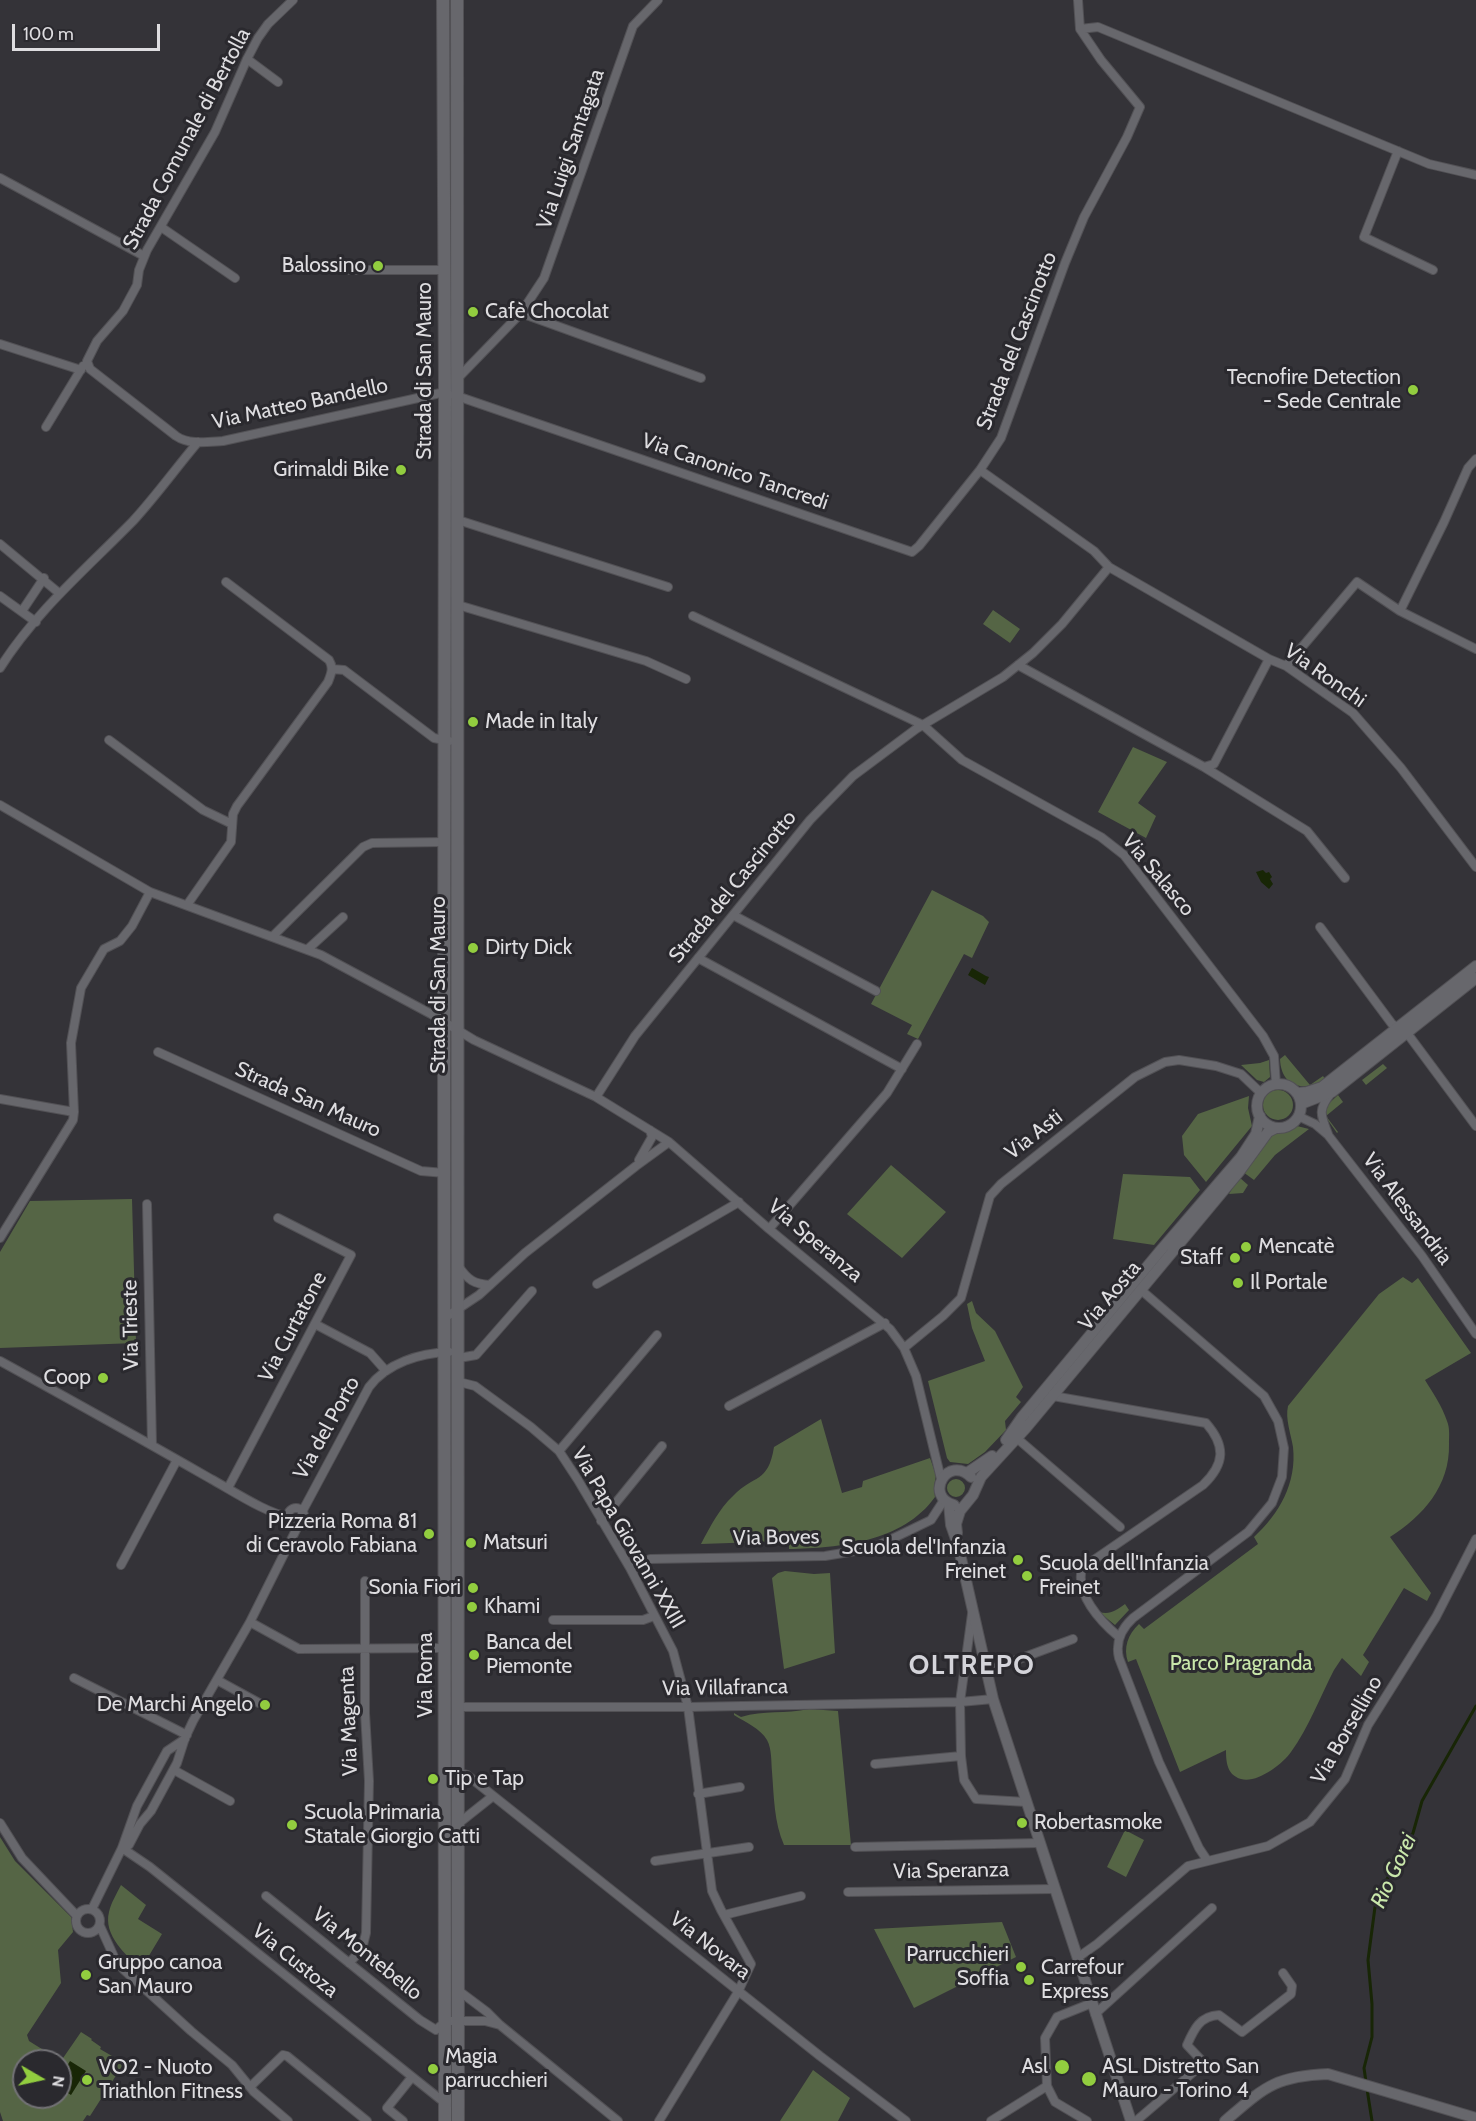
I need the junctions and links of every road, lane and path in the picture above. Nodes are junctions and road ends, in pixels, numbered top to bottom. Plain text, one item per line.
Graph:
1 (293, 0) edge
2 (443, 0) edge
3 (457, 0) edge
4 (658, 0) edge
5 (1078, 0) edge
6 (1080, 29) junction
7 (247, 59) junction
8 (278, 82) dead end
9 (1398, 151) junction
10 (1476, 175) edge
11 (0, 178) edge
12 (161, 227) junction
13 (144, 256) junction
14 (348, 270) dead end
15 (445, 270) junction
16 (1433, 270) dead end
17 (235, 278) dead end
18 (521, 313) junction
19 (0, 344) edge
20 (87, 361) junction
21 (81, 370) junction
22 (701, 378) dead end
23 (456, 379) junction
24 (451, 394) junction
25 (46, 427) dead end
26 (198, 442) junction
27 (1476, 459) edge
28 (980, 470) junction
29 (458, 520) junction
30 (0, 544) edge
31 (1109, 567) junction
32 (44, 578) junction
33 (226, 582) dead end
34 (668, 587) dead end
35 (59, 593) junction
36 (0, 596) edge
37 (458, 604) junction
38 (22, 611) junction
39 (1400, 611) junction
40 (693, 616) dead end
41 (36, 622) junction
42 (1476, 649) edge
43 (1269, 659) junction
44 (1018, 664) junction
45 (1286, 666) junction
46 (0, 668) edge
47 (332, 669) junction
48 (686, 679) dead end
49 (923, 725) junction
50 (109, 740) dead end
51 (444, 741) junction
52 (458, 741) junction
53 (1204, 767) junction
54 (0, 805) edge
55 (232, 824) junction
56 (444, 842) junction
57 (1476, 867) edge
58 (1345, 878) dead end
59 (150, 892) junction
60 (187, 905) junction
61 (732, 915) junction
62 (343, 917) dead end
63 (1320, 927) dead end
64 (273, 936) junction
65 (308, 950) junction
66 (698, 958) junction
67 (1476, 966) edge
68 (1476, 978) edge
69 (876, 991) dead end
70 (444, 1022) junction
71 (1403, 1030) junction
72 (458, 1031) junction
73 (917, 1044) dead end
74 (158, 1052) dead end
75 (902, 1069) junction
76 (1276, 1084) junction
77 (1332, 1092) junction
78 (1261, 1093) junction
79 (1297, 1093) junction
80 (596, 1096) junction
81 (0, 1099) edge
82 (1301, 1104) junction
83 (74, 1112) junction
84 (1260, 1116) junction
85 (1298, 1116) junction
86 (1476, 1126) edge
87 (1276, 1128) junction
88 (651, 1130) junction
89 (1328, 1135) junction
90 (669, 1142) junction
91 (636, 1166) junction
92 (445, 1173) junction
93 (739, 1202) junction
94 (147, 1204) dead end
95 (278, 1218) dead end
96 (769, 1229) junction
97 (1185, 1229) junction
98 (445, 1230) joint
99 (459, 1230) joint
100 (0, 1238) edge
101 (459, 1267) junction
102 (597, 1284) dead end
103 (490, 1285) junction
104 (1141, 1290) junction
105 (532, 1291) dead end
106 (459, 1308) junction
107 (446, 1317) junction
108 (885, 1323) junction
109 (315, 1324) junction
110 (1476, 1334) edge
111 (657, 1335) dead end
112 (904, 1348) junction
113 (445, 1352) junction
114 (459, 1355) junction
115 (0, 1361) edge
116 (386, 1371) junction
117 (459, 1382) junction
118 (1053, 1396) junction
119 (729, 1406) dead end
120 (1015, 1436) junction
121 (152, 1445) junction
122 (662, 1446) dead end
123 (559, 1451) junction
124 (177, 1460) junction
125 (942, 1473) junction
126 (967, 1473) junction
127 (228, 1488) junction
128 (974, 1490) junction
129 (946, 1502) junction
130 (965, 1503) junction
131 (302, 1512) junction
132 (289, 1516) junction
133 (602, 1521) junction
134 (296, 1524) junction
135 (1120, 1527) dead end
136 (1476, 1539) edge
137 (957, 1542) junction
138 (122, 1565) dead end
139 (630, 1568) junction
140 (365, 1581) dead end
141 (972, 1610) junction
142 (654, 1616) junction
143 (553, 1620) dead end
144 (250, 1622) junction
145 (1119, 1636) junction
146 (1073, 1639) dead end
147 (445, 1648) junction
148 (365, 1649) junction
149 (987, 1671) junction
150 (74, 1678) dead end
151 (217, 1680) junction
152 (993, 1699) junction
153 (960, 1702) junction
154 (259, 1703) dead end
155 (458, 1707) junction
156 (688, 1707) junction
157 (186, 1737) junction
158 (165, 1755) junction
159 (961, 1756) junction
160 (875, 1764) dead end
161 (176, 1767) junction
162 (458, 1773) junction
163 (740, 1787) dead end
164 (698, 1794) junction
165 (493, 1796) junction
166 (230, 1801) dead end
167 (1026, 1802) junction
168 (137, 1806) junction
169 (148, 1814) junction
170 (0, 1823) edge
171 (459, 1823) junction
172 (1039, 1843) junction
173 (749, 1847) dead end
174 (855, 1847) dead end
175 (122, 1848) junction
176 (707, 1853) junction
177 (1207, 1860) junction
178 (655, 1861) dead end
179 (1054, 1888) junction
180 (848, 1892) dead end
181 (266, 1896) dead end
182 (801, 1896) dead end
183 (1212, 1908) dead end
184 (92, 1909) junction
185 (724, 1915) junction
186 (77, 1916) junction
187 (100, 1926) junction
188 (1077, 1958) junction
189 (349, 1963) junction
190 (1283, 1973) dead end
191 (459, 1991) junction
192 (738, 1992) junction
193 (1094, 2009) junction
194 (464, 2020) junction
195 (446, 2021) junction
196 (500, 2025) junction
197 (412, 2077) junction
198 (1047, 2086) junction
199 (250, 2087) junction
200 (445, 2103) junction
201 (1455, 2111) junction
202 (1476, 2118) edge
203 (288, 2121) edge
204 (367, 2121) edge
205 (403, 2121) edge
206 (445, 2121) edge
207 (458, 2121) edge
208 (618, 2121) edge
209 (659, 2121) edge
210 (906, 2121) edge
211 (991, 2121) edge
212 (1087, 2121) edge
213 (1131, 2121) edge
214 (1136, 2121) edge
215 (1225, 2121) edge
216 (1465, 2121) edge

1 - 7 street, Strada Comunale di Bertolla
2 - 15 main road, Strada di San Mauro
3 - 23 main road, Strada di San Mauro
4 - 18 street, Via Luigi Santagata
5 - 6 street
6 - 9 street
6 - 28 street, Strada del Cascinotto
7 - 8 street, Strada Comunale di Bertolla
7 - 12 street, Strada Comunale di Bertolla
9 - 10 street
9 - 16 street
11 - 13 street
12 - 13 street, Strada Comunale di Bertolla
12 - 17 street, Strada Comunale di Bertolla
13 - 20 street, Strada Comunale di Bertolla
14 - 15 street
15 - 24 main road, Strada di San Mauro
18 - 22 street
18 - 23 street, Via Luigi Santagata
19 - 21 street
20 - 21 street, Strada Comunale di Bertolla
20 - 26 street
21 - 25 street, Strada Comunale di Bertolla
23 - 24 main road, Strada di San Mauro
24 - 26 street, Via Matteo Bandello
24 - 28 street, Via Canonico Tancredi
24 - 29 main road, Strada di San Mauro
24 - 51 main road, Strada di San Mauro
26 - 35 street
27 - 39 street
28 - 31 street
29 - 34 street
29 - 37 main road, Strada di San Mauro
30 - 32 street
31 - 43 street, Via Ronchi
31 - 44 street, Strada del Cascinotto
32 - 35 street
32 - 38 street
33 - 47 street
35 - 41 street
36 - 38 street
37 - 48 street
37 - 52 main road, Strada di San Mauro
38 - 41 street
39 - 42 street
39 - 45 street
40 - 49 street
41 - 46 street
43 - 45 street, Via Ronchi
43 - 53 street
44 - 49 street, Strada del Cascinotto
44 - 53 street
45 - 57 street, Via Ronchi
47 - 51 street
47 - 55 street
49 - 61 street, Strada del Cascinotto
49 - 76 street, Via Salasco
50 - 55 street
51 - 52 street
51 - 56 main road, Strada di San Mauro
52 - 72 main road, Strada di San Mauro
53 - 58 street
54 - 59 street
55 - 60 street
56 - 64 street
56 - 70 main road, Strada di San Mauro
59 - 60 street
59 - 83 street
60 - 64 street
61 - 66 street, Strada del Cascinotto
61 - 69 street
62 - 65 street
63 - 71 street
64 - 65 street
65 - 70 street
66 - 75 street
66 - 80 street, Strada del Cascinotto
67 - 71 street
68 - 71 street
70 - 72 street
70 - 92 main road, Strada di San Mauro
71 - 77 street
71 - 79 street
71 - 86 street
72 - 80 street
72 - 99 main road, Strada di San Mauro
73 - 75 street
74 - 92 street, Strada San Mauro
75 - 96 street
76 - 78 street
76 - 79 street
77 - 82 street
77 - 89 street
78 - 84 street
78 - 112 street, Via Asti
79 - 82 street
80 - 88 street, Via Speranza
81 - 83 street
82 - 85 street
83 - 100 street
84 - 87 street
84 - 97 street, Via Aosta
85 - 87 street
85 - 89 street, Via Alessandria
87 - 97 street, Via Aosta
88 - 90 street, Via Speranza
88 - 91 street
89 - 110 street, Via Alessandria
90 - 91 street
90 - 93 street, Via Speranza
91 - 103 street
92 - 98 main road, Strada di San Mauro
93 - 96 street, Via Speranza
93 - 102 street
94 - 121 street, Via Trieste
95 - 109 street, Via Curtatone
96 - 108 street, Via Speranza
97 - 104 street, Via Aosta
97 - 120 street, Via Aosta
98 - 107 main road, Via Roma
99 - 101 main road, Via Roma
101 - 103 street
101 - 106 main road, Via Roma
103 - 106 street
104 - 118 street, Via Aosta
104 - 145 street
105 - 114 street
106 - 107 street
106 - 114 main road, Via Roma
107 - 113 main road, Via Roma
108 - 112 street, Via Speranza
108 - 119 street
109 - 116 street
109 - 127 street, Via Curtatone
111 - 123 street
112 - 125 street, Via Speranza
113 - 114 street, Via del Porto
113 - 116 street, Via del Porto
113 - 147 main road, Via Roma
114 - 117 main road, Via Roma
115 - 121 street
116 - 131 street, Via del Porto
117 - 123 street, Via Papa Giovanni XXIII
117 - 155 main road, Via Roma
118 - 120 street, Via Aosta
118 - 145 street
120 - 126 street, Via Aosta
120 - 128 street, Via Aosta
120 - 135 street
121 - 124 street
122 - 133 street
123 - 133 street, Via Papa Giovanni XXIII
124 - 127 street
124 - 138 street
125 - 126 street
125 - 129 street
126 - 128 street
127 - 132 street
128 - 130 street
129 - 130 street
129 - 137 street
129 - 139 street, Via Boves
130 - 137 street
131 - 132 street
131 - 134 street
132 - 134 street
133 - 139 street, Via Papa Giovanni XXIII
134 - 144 street
136 - 177 street, Via Borsellino
137 - 141 street
139 - 142 street, Via Papa Giovanni XXIII
140 - 148 street, Via Magenta
141 - 149 street
141 - 153 street
142 - 143 street
142 - 156 street, Via Papa Giovanni XXIII
144 - 148 street
144 - 151 street
145 - 177 street
146 - 149 street
147 - 148 street
147 - 195 main road, Via Roma
148 - 189 street, Via Magenta
149 - 152 street
150 - 157 street
151 - 154 street
151 - 157 street
152 - 153 street, Via Villafranca
152 - 167 street
153 - 156 street, Via Villafranca
153 - 159 street
155 - 156 street, Via Villafranca
155 - 162 main road, Via Roma
156 - 164 street, Via Papa Giovanni XXIII
157 - 158 street
157 - 161 street
158 - 161 street
158 - 168 street
159 - 160 street
159 - 167 street
161 - 166 street
161 - 169 street
162 - 165 street, Via Novara
162 - 171 main road, Via Roma
163 - 164 street
164 - 176 street, Via Papa Giovanni XXIII
165 - 171 street
165 - 192 street, Via Novara
167 - 172 street
168 - 169 street
168 - 175 street
169 - 175 street
170 - 186 street
171 - 191 main road, Via Roma
172 - 174 street, Via Speranza
172 - 179 street
173 - 176 street
175 - 184 street
175 - 197 street, Via Custoza
176 - 178 street
176 - 185 street, Via Papa Giovanni XXIII
177 - 188 street, Via Borsellino
179 - 180 street, Via Speranza
179 - 188 street
181 - 189 street, Via Montebello
182 - 185 street
183 - 193 street
184 - 186 street
184 - 187 street
185 - 192 street, Via Papa Giovanni XXIII
186 - 187 street
187 - 199 street
188 - 193 street
189 - 195 street, Via Montebello
190 - 214 street
191 - 194 main road, Via Roma
191 - 196 street
192 - 209 street, Via Papa Giovanni XXIII
192 - 210 street, Via Novara
193 - 198 street
193 - 213 street
194 - 195 street
194 - 196 street
194 - 207 main road, Via Roma
195 - 200 main road, Via Roma
196 - 208 street
197 - 200 street, Via Custoza
197 - 205 street
198 - 211 street
198 - 212 street
199 - 203 street
199 - 204 street
200 - 206 main road, Via Roma
201 - 202 street
201 - 215 street
201 - 216 street

